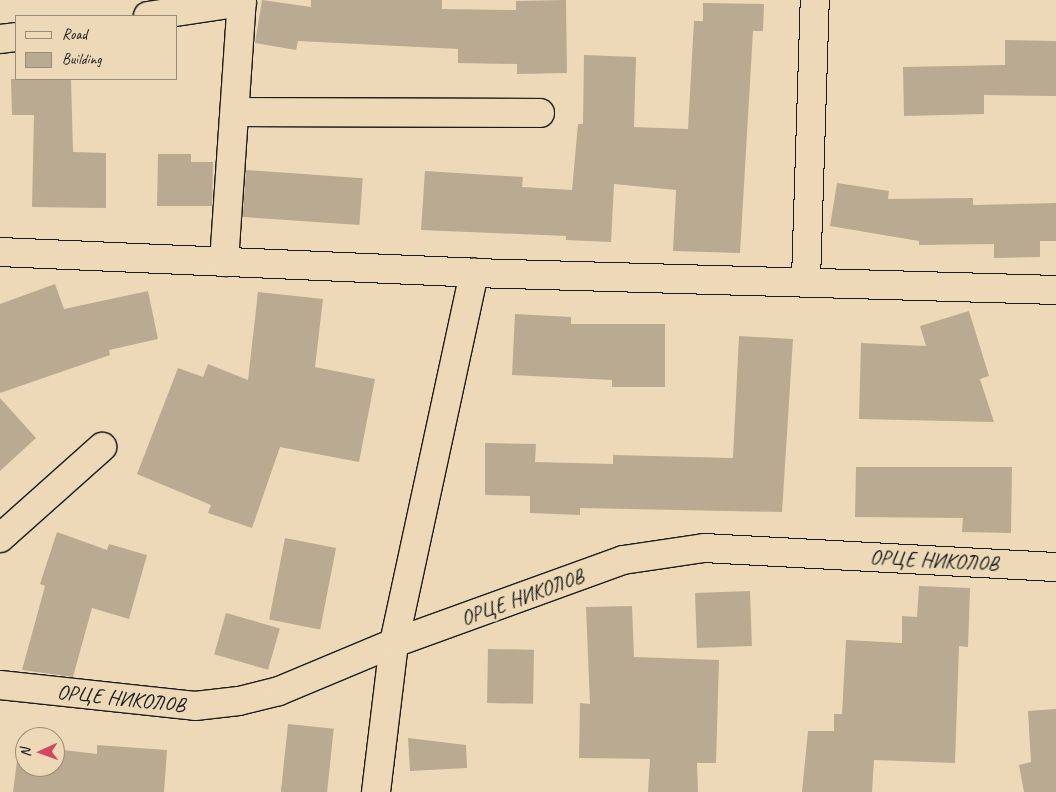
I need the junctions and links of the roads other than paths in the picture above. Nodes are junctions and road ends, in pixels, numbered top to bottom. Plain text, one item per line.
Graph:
1 (815, 0) edge
2 (242, 1) edge
3 (154, 15) edge
4 (15, 37) edge
5 (0, 39) edge
6 (236, 112) junction
7 (540, 113) dead end
8 (0, 252) edge
9 (224, 262) junction
10 (474, 273) junction
11 (806, 280) junction
12 (1056, 290) edge
13 (102, 447) dead end
14 (0, 538) edge
15 (1056, 567) edge
16 (394, 644) junction
17 (0, 685) edge
18 (376, 792) edge

1 - 11 street
2 - 3 street
2 - 6 street
4 - 5 street
6 - 7 street
6 - 9 street
8 - 9 street
9 - 10 street
10 - 11 street
10 - 16 street
11 - 12 street
13 - 14 street
15 - 16 street, ОРЦЕ НИКОЛОВ
16 - 17 street, ОРЦЕ НИКОЛОВ
16 - 18 street

